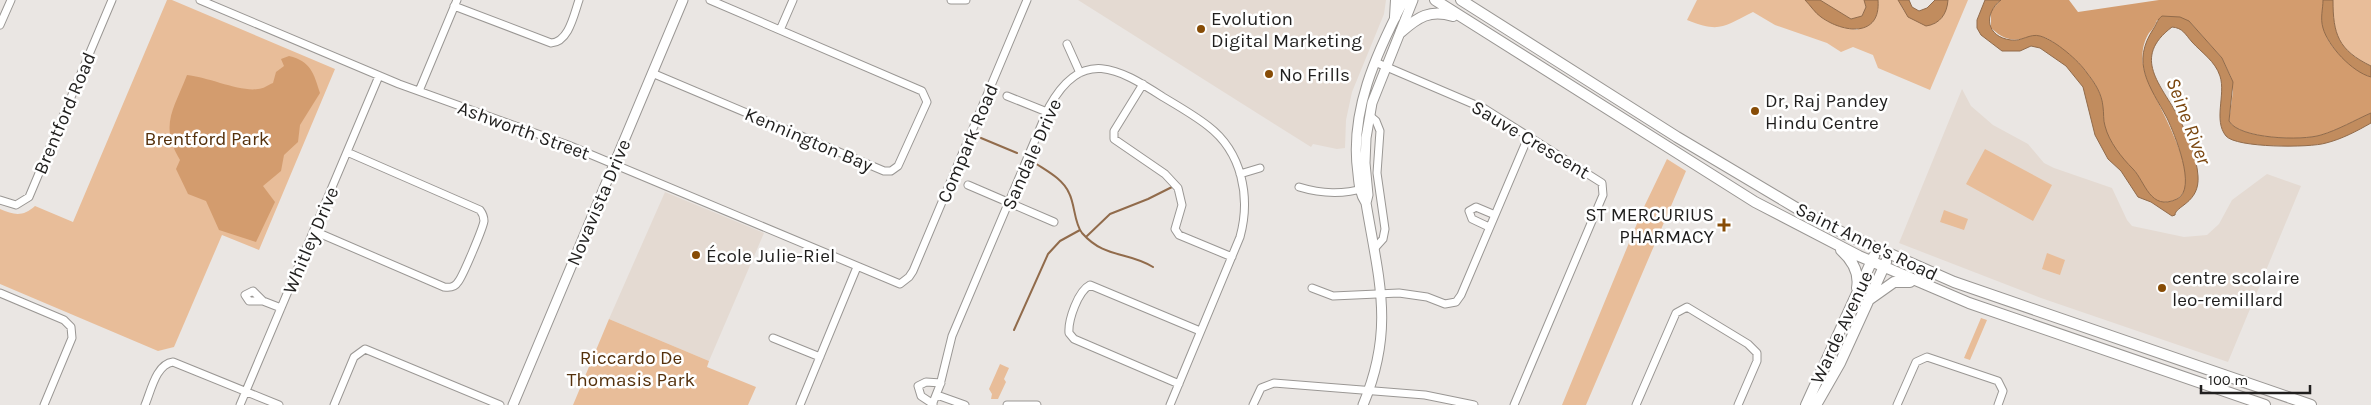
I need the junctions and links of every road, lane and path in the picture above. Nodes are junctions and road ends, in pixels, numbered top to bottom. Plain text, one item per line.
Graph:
1 (11, 0) edge
2 (112, 0) edge
3 (200, 0) edge
4 (579, 0) edge
5 (683, 0) edge
6 (710, 0) edge
7 (793, 0) edge
8 (951, 0) edge
9 (966, 0) edge
10 (1027, 0) edge
11 (1396, 0) edge
12 (1404, 0) edge
13 (1413, 0) edge
14 (1436, 0) edge
15 (1461, 0) edge
16 (213, 3) edge
17 (455, 3) edge
18 (1395, 17) junction
19 (1466, 19) junction
20 (0, 25) edge
21 (780, 30) junction
22 (1401, 32) junction
23 (1067, 44) dead end
24 (1375, 62) junction
25 (1386, 67) junction
26 (652, 73) junction
27 (1080, 73) junction
28 (379, 76) junction
29 (1144, 84) junction
30 (419, 91) junction
31 (1007, 96) dead end
32 (1047, 112) junction
33 (1370, 116) junction
34 (1529, 136) junction
35 (347, 152) junction
36 (614, 164) junction
37 (1260, 168) dead end
38 (1240, 174) junction
39 (968, 185) dead end
40 (1300, 187) dead end
41 (1364, 189) junction
42 (0, 200) edge
43 (1009, 202) junction
44 (1495, 215) junction
45 (1054, 222) dead end
46 (1489, 227) junction
47 (314, 231) junction
48 (1833, 243) junction
49 (1374, 249) junction
50 (1877, 249) junction
51 (1890, 254) junction
52 (1232, 257) junction
53 (1871, 261) junction
54 (857, 267) junction
55 (1883, 267) junction
56 (903, 282) joint
57 (1932, 287) junction
58 (1312, 288) dead end
59 (0, 293) edge
60 (1382, 295) junction
61 (263, 301) dead end
62 (1868, 301) junction
63 (1853, 302) junction
64 (281, 308) junction
65 (1200, 331) junction
66 (773, 338) dead end
67 (820, 357) junction
68 (941, 383) junction
69 (1178, 384) junction
70 (1369, 390) junction
71 (246, 391) junction
72 (937, 395) junction
73 (932, 404) edge
74 (44, 405) edge
75 (145, 405) edge
76 (240, 405) edge
77 (278, 405) edge
78 (334, 405) edge
79 (500, 405) edge
80 (513, 405) edge
81 (800, 405) edge
82 (965, 405) edge
83 (1007, 405) edge
84 (1037, 405) edge
85 (1170, 405) edge
86 (1253, 405) edge
87 (1363, 405) edge
88 (1474, 405) edge
89 (1514, 405) edge
90 (1636, 405) edge
91 (1738, 405) edge
92 (1806, 405) edge
93 (1816, 405) edge
94 (1898, 405) edge
95 (1998, 405) edge
96 (2265, 405) edge
97 (2311, 405) edge

1 - 20 street
2 - 42 street, Brentford Road
3 - 16 street, Ashworth Street
4 - 17 street
5 - 26 street, Novavista Drive
6 - 21 street, Kennington Bay
7 - 21 street
8 - 9 street
10 - 56 street, Compark Road
11 - 18 main road
12 - 18 street
13 - 22 street
14 - 19 main road, Saint Anne's Road
15 - 50 main road, Saint Anne's Road
16 - 28 street, Ashworth Street
17 - 30 street
18 - 24 street
19 - 22 main road
19 - 48 main road, Saint Anne's Road
21 - 26 street, Kennington Bay
22 - 25 street
23 - 27 street
24 - 25 street, Sauve Crescent
24 - 41 street
25 - 33 street
25 - 34 street, Sauve Crescent
26 - 36 street, Novavista Drive
27 - 29 street, Sandale Drive
27 - 32 street, Sandale Drive
28 - 30 street, Ashworth Street
28 - 35 street, Whitley Drive
29 - 38 street, Sandale Drive
29 - 52 street
30 - 36 street, Ashworth Street
31 - 32 street
32 - 43 street, Sandale Drive
33 - 41 street
33 - 49 street
34 - 44 street
34 - 89 street, Sauve Crescent
35 - 47 street, Whitley Drive
35 - 47 street
36 - 54 street, Ashworth Street
36 - 80 street, Novavista Drive
37 - 38 street
38 - 52 street, Sandale Drive
39 - 43 street
40 - 41 street
41 - 49 street
43 - 45 street
43 - 68 street, Sandale Drive
44 - 46 street
44 - 46 street
46 - 60 street
47 - 64 street, Whitley Drive
48 - 53 main road, Saint Anne's Road
48 - 63 main road
49 - 60 street
50 - 51 main road, Saint Anne's Road
50 - 53 main road, Warde Avenue
51 - 55 main road, Warde Avenue
51 - 97 main road, Saint Anne's Road
52 - 65 street, Sandale Drive
53 - 55 main road, Saint Anne's Road
53 - 63 main road, Warde Avenue
54 - 56 street, Ashworth Street
54 - 67 street
55 - 57 main road, Saint Anne's Road
55 - 62 main road, Warde Avenue
57 - 62 main road
57 - 96 main road, Saint Anne's Road
58 - 60 street
59 - 74 street
60 - 70 street
61 - 64 street
62 - 93 main road, Warde Avenue
63 - 92 main road, Warde Avenue
64 - 71 street, Whitley Drive
65 - 69 street, Sandale Drive
65 - 69 street
66 - 67 street
67 - 81 street
68 - 72 street, Sandale Drive
68 - 73 street, Sandale Drive
69 - 85 street, Sandale Drive
70 - 86 street
70 - 87 street
70 - 88 street
71 - 75 street
71 - 76 street, Whitley Drive
71 - 77 street
72 - 73 street, Sandale Drive
72 - 82 street
78 - 79 street
83 - 84 street
90 - 91 street
94 - 95 street

